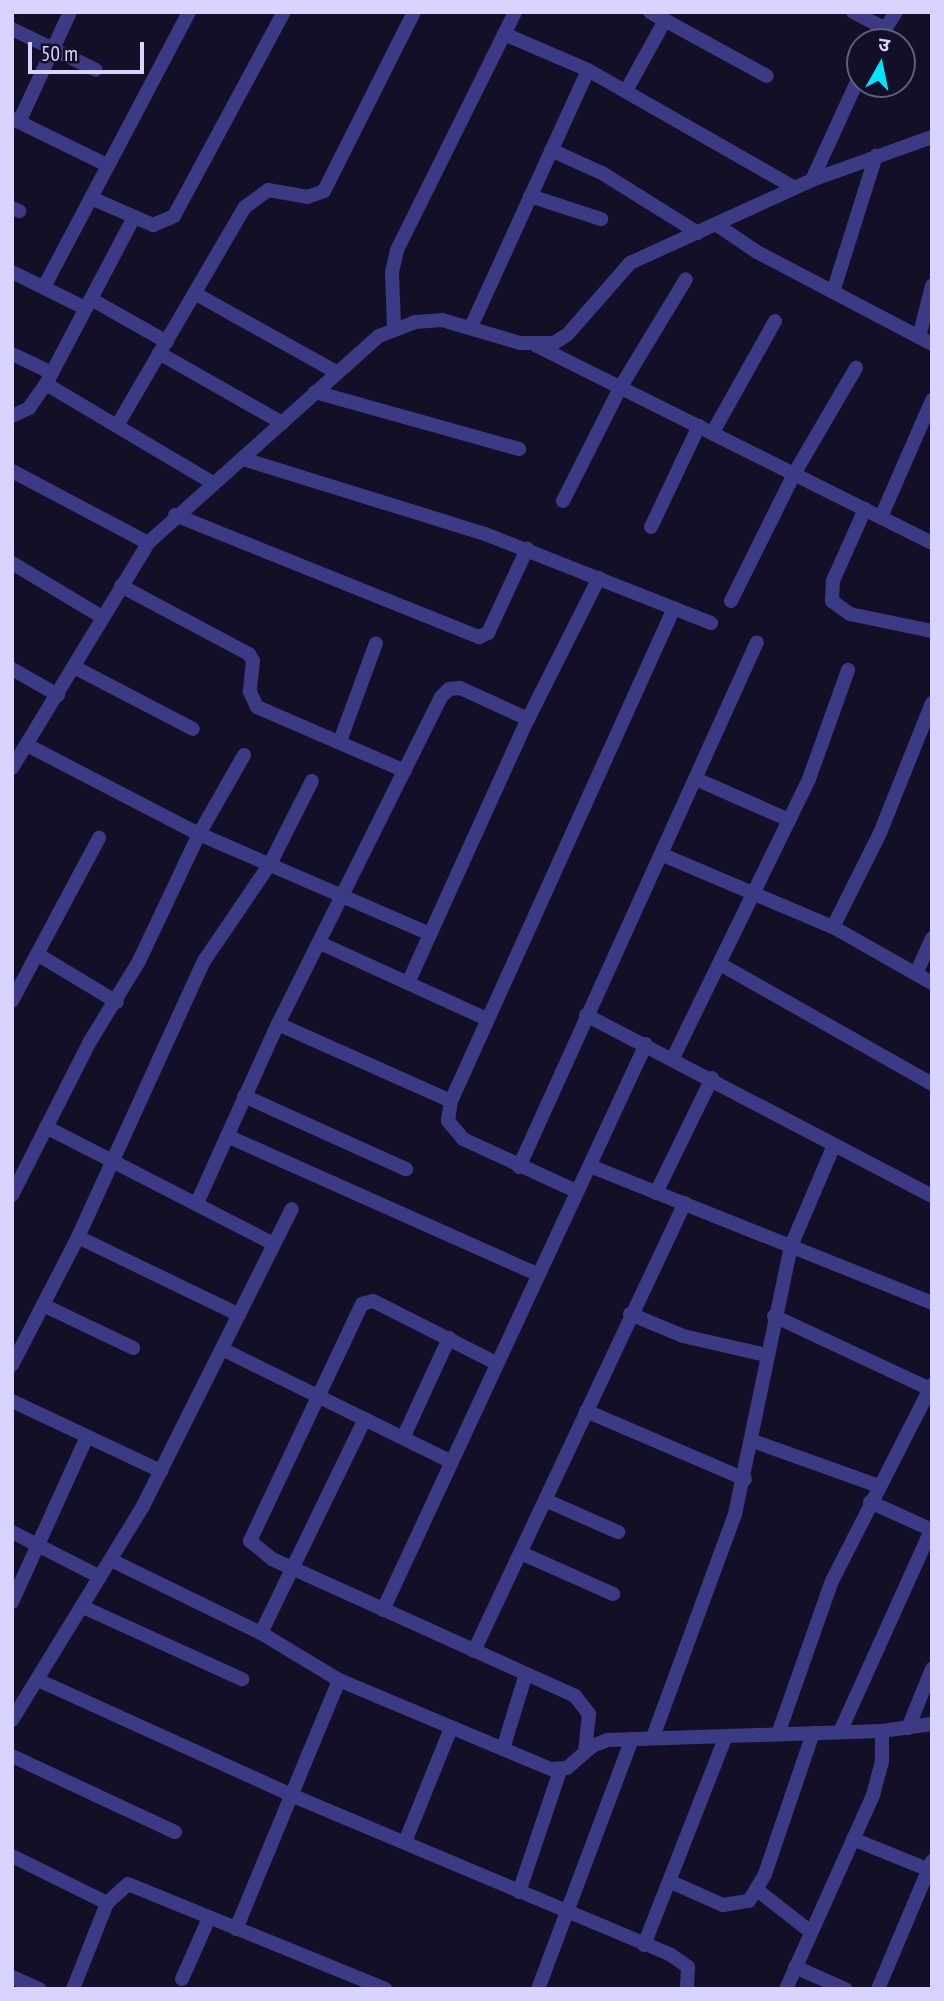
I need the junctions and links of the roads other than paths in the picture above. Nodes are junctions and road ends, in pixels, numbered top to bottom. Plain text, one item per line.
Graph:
1 (70, 12) edge
2 (189, 12) edge
3 (284, 12) edge
4 (414, 12) edge
5 (515, 12) edge
6 (650, 12) edge
7 (853, 12) edge
8 (896, 12) edge
9 (665, 20) junction
10 (884, 28) joint
11 (12, 29) edge
12 (504, 34) junction
13 (53, 48) junction
14 (96, 70) dead end
15 (588, 70) junction
16 (767, 76) dead end
17 (626, 90) junction
18 (849, 98) edge
19 (16, 120) edge
20 (932, 136) edge
21 (551, 150) junction
22 (876, 156) junction
23 (107, 165) junction
24 (812, 180) junction
25 (796, 188) junction
26 (530, 195) junction
27 (91, 198) junction
28 (134, 217) junction
29 (601, 219) dead end
30 (717, 225) junction
31 (698, 233) junction
32 (12, 272) edge
33 (687, 279) dead end
34 (932, 286) edge
35 (44, 287) junction
36 (833, 292) junction
37 (196, 294) junction
38 (88, 303) junction
39 (775, 321) dead end
40 (394, 327) junction
41 (471, 327) junction
42 (925, 340) edge
43 (537, 346) junction
44 (163, 348) junction
45 (12, 354) edge
46 (856, 368) dead end
47 (336, 372) junction
48 (49, 378) junction
49 (620, 388) junction
50 (315, 392) junction
51 (932, 400) edge
52 (12, 416) edge
53 (282, 423) junction
54 (118, 424) junction
55 (706, 429) junction
56 (519, 449) dead end
57 (243, 459) junction
58 (12, 471) edge
59 (794, 474) junction
60 (213, 483) junction
61 (563, 501) dead end
62 (865, 509) junction
63 (175, 515) junction
64 (881, 517) junction
65 (650, 527) dead end
66 (148, 543) junction
67 (932, 543) edge
68 (527, 548) junction
69 (12, 563) edge
70 (599, 578) junction
71 (121, 586) junction
72 (731, 601) dead end
73 (674, 608) junction
74 (102, 617) junction
75 (711, 623) dead end
76 (932, 631) edge
77 (757, 642) dead end
78 (376, 643) dead end
79 (74, 667) junction
80 (12, 669) edge
81 (848, 670) dead end
82 (58, 695) junction
83 (932, 703) edge
84 (528, 719) junction
85 (193, 729) dead end
86 (340, 741) junction
87 (27, 745) junction
88 (244, 755) dead end
89 (13, 764) edge
90 (405, 771) junction
91 (696, 779) junction
92 (312, 781) dead end
93 (789, 820) junction
94 (199, 834) junction
95 (99, 838) dead end
96 (663, 855) junction
97 (270, 864) junction
98 (753, 895) junction
99 (345, 897) junction
100 (834, 927) junction
101 (430, 934) junction
102 (932, 938) edge
103 (320, 943) junction
104 (37, 954) junction
105 (720, 964) junction
106 (916, 974) junction
107 (408, 983) junction
108 (932, 983) edge
109 (12, 1001) edge
110 (117, 1002) junction
111 (586, 1015) junction
112 (487, 1019) junction
113 (278, 1024) junction
114 (646, 1044) junction
115 (673, 1058) junction
116 (712, 1078) junction
117 (932, 1084) edge
118 (244, 1096) junction
119 (451, 1101) junction
120 (46, 1127) junction
121 (227, 1136) junction
122 (834, 1145) junction
123 (114, 1160) junction
124 (590, 1166) junction
125 (519, 1167) junction
126 (406, 1169) dead end
127 (576, 1191) junction
128 (656, 1192) junction
129 (12, 1195) edge
130 (932, 1196) edge
131 (197, 1203) junction
132 (685, 1203) junction
133 (292, 1209) dead end
134 (78, 1237) junction
135 (272, 1244) junction
136 (790, 1246) junction
137 (537, 1275) junction
138 (932, 1303) edge
139 (43, 1306) junction
140 (630, 1314) junction
141 (239, 1315) junction
142 (774, 1316) junction
143 (449, 1338) junction
144 (133, 1348) dead end
145 (222, 1349) junction
146 (766, 1355) junction
147 (496, 1363) junction
148 (12, 1365) edge
149 (931, 1387) edge
150 (318, 1399) junction
151 (12, 1401) edge
152 (586, 1410) junction
153 (365, 1419) junction
154 (404, 1436) junction
155 (88, 1437) junction
156 (753, 1441) junction
157 (450, 1461) junction
158 (160, 1471) junction
159 (745, 1479) junction
160 (879, 1486) junction
161 (545, 1500) junction
162 (870, 1502) junction
163 (932, 1530) edge
164 (12, 1532) edge
165 (618, 1532) dead end
166 (40, 1547) junction
167 (521, 1553) junction
168 (111, 1560) junction
169 (293, 1568) junction
170 (100, 1577) junction
171 (613, 1594) dead end
172 (12, 1602) edge
173 (83, 1607) junction
174 (383, 1609) junction
175 (261, 1633) junction
176 (474, 1651) junction
177 (932, 1669) edge
178 (526, 1674) junction
179 (242, 1679) dead end
180 (38, 1680) junction
181 (339, 1680) junction
182 (12, 1720) edge
183 (932, 1724) edge
184 (451, 1728) junction
185 (908, 1728) junction
186 (883, 1731) junction
187 (840, 1732) junction
188 (813, 1733) junction
189 (778, 1734) junction
190 (653, 1737) junction
191 (725, 1738) junction
192 (632, 1739) junction
193 (503, 1749) junction
194 (585, 1751) junction
195 (12, 1756) edge
196 (560, 1771) junction
197 (291, 1795) junction
198 (175, 1832) dead end
199 (853, 1839) junction
200 (405, 1842) junction
201 (12, 1856) edge
202 (930, 1868) edge
203 (671, 1882) junction
204 (757, 1890) junction
205 (519, 1892) junction
206 (107, 1903) junction
207 (566, 1913) junction
208 (209, 1918) junction
209 (236, 1929) junction
210 (811, 1931) junction
211 (644, 1945) junction
212 (795, 1967) junction
213 (12, 1977) edge
214 (182, 1979) dead end
215 (39, 1989) edge
216 (73, 1989) edge
217 (385, 1989) edge
218 (538, 1989) edge
219 (687, 1989) edge
220 (786, 1989) edge
221 (845, 1989) edge
222 (878, 1989) edge

1 - 13 street
2 - 23 street
3 - 28 street
4 - 37 street
5 - 12 street
6 - 9 street
7 - 10 street
8 - 10 street
9 - 16 street
9 - 17 street
11 - 13 street
12 - 15 street
12 - 40 street
13 - 14 street
13 - 19 street
15 - 17 street
15 - 21 street
17 - 25 street
18 - 24 street
19 - 23 street
20 - 22 street
21 - 26 street
21 - 31 street
22 - 24 street
22 - 36 street
23 - 27 street
24 - 25 street
25 - 30 street
26 - 29 street
26 - 41 street
27 - 28 street
27 - 35 street
28 - 38 street
30 - 31 street
30 - 36 street
31 - 43 street
32 - 35 street
33 - 49 street
34 - 42 street
35 - 38 street
36 - 42 street
37 - 44 street
37 - 47 street
38 - 44 street
38 - 48 street
39 - 55 street
40 - 41 street
40 - 47 street
41 - 43 street
43 - 49 street
44 - 53 street
44 - 54 street
45 - 48 street
46 - 59 street
47 - 50 street
48 - 52 street
48 - 54 street
49 - 55 street
49 - 61 street
50 - 53 street
50 - 56 street
51 - 64 street
53 - 57 street
54 - 60 street
55 - 59 street
55 - 65 street
57 - 60 street
57 - 68 street
58 - 66 street
59 - 62 street
59 - 72 street
60 - 63 street
62 - 64 street
62 - 76 street
63 - 66 street
63 - 68 street
64 - 67 street
66 - 71 street
68 - 70 street
69 - 74 street
70 - 73 street
70 - 84 street
71 - 74 street
71 - 86 street
73 - 75 street
73 - 112 street
74 - 79 street
77 - 91 street
78 - 86 street
79 - 82 street
79 - 85 street
80 - 82 street
81 - 93 street
82 - 87 street
83 - 100 street
84 - 90 street
84 - 101 street
86 - 90 street
87 - 89 street
87 - 94 street
88 - 94 street
90 - 99 street
91 - 93 street
91 - 96 street
92 - 97 street
93 - 98 street
94 - 97 street
94 - 110 street
95 - 104 street
96 - 98 street
96 - 111 street
97 - 99 street
97 - 123 street
98 - 100 street
98 - 105 street
99 - 101 street
99 - 103 street
100 - 106 street
101 - 107 street
102 - 106 street
103 - 107 street
103 - 113 street
104 - 109 street
104 - 110 street
105 - 115 street
105 - 117 street
106 - 108 street
107 - 112 street
110 - 120 street
111 - 114 street
111 - 125 street
112 - 119 street
113 - 118 street
113 - 119 street
114 - 115 street
114 - 124 street
115 - 116 street
116 - 122 street
116 - 128 street
118 - 121 street
118 - 126 street
119 - 125 street
120 - 123 street
120 - 129 street
121 - 131 street
121 - 137 street
122 - 130 street
122 - 136 street
123 - 131 street
123 - 134 street
124 - 127 street
124 - 128 street
125 - 127 street
127 - 137 street
128 - 132 street
131 - 135 street
132 - 136 street
132 - 140 street
133 - 135 street
134 - 139 street
134 - 141 street
135 - 141 street
136 - 138 street
136 - 142 street
137 - 147 street
139 - 144 street
139 - 148 street
140 - 146 street
140 - 152 street
141 - 145 street
142 - 146 street
142 - 149 street
143 - 147 street
143 - 150 street
143 - 154 street
145 - 150 street
145 - 158 street
146 - 156 street
147 - 157 street
149 - 160 street
150 - 153 street
150 - 169 street
151 - 155 street
152 - 159 street
152 - 161 street
153 - 154 street
153 - 169 street
154 - 157 street
155 - 158 street
155 - 166 street
156 - 159 street
156 - 160 street
157 - 174 street
158 - 168 street
159 - 190 street
160 - 162 street
161 - 165 street
161 - 167 street
162 - 163 street
162 - 189 street
163 - 187 street
164 - 166 street
166 - 170 street
166 - 172 street
167 - 171 street
167 - 176 street
168 - 170 street
168 - 175 street
169 - 174 street
169 - 175 street
170 - 173 street
173 - 179 street
173 - 180 street
174 - 176 street
175 - 181 street
176 - 178 street
177 - 185 street
178 - 193 street
178 - 194 street
180 - 182 street
180 - 197 street
181 - 184 street
181 - 197 street
183 - 185 street
184 - 193 street
184 - 200 street
185 - 186 street
186 - 187 street
186 - 199 street
187 - 188 street
188 - 189 street
188 - 204 street
189 - 191 street
190 - 191 street
190 - 192 street
191 - 203 street
192 - 194 street
192 - 207 street
193 - 196 street
194 - 196 street
195 - 198 street
196 - 205 street
197 - 200 street
197 - 209 street
199 - 202 street
199 - 210 street
200 - 205 street
201 - 206 street
202 - 222 street
203 - 204 street
203 - 211 street
204 - 210 street
205 - 207 street
206 - 208 street
206 - 216 street
207 - 211 street
207 - 218 street
208 - 209 street
208 - 214 street
209 - 217 street
210 - 212 street
211 - 219 street
212 - 220 street
212 - 221 street
213 - 215 street

